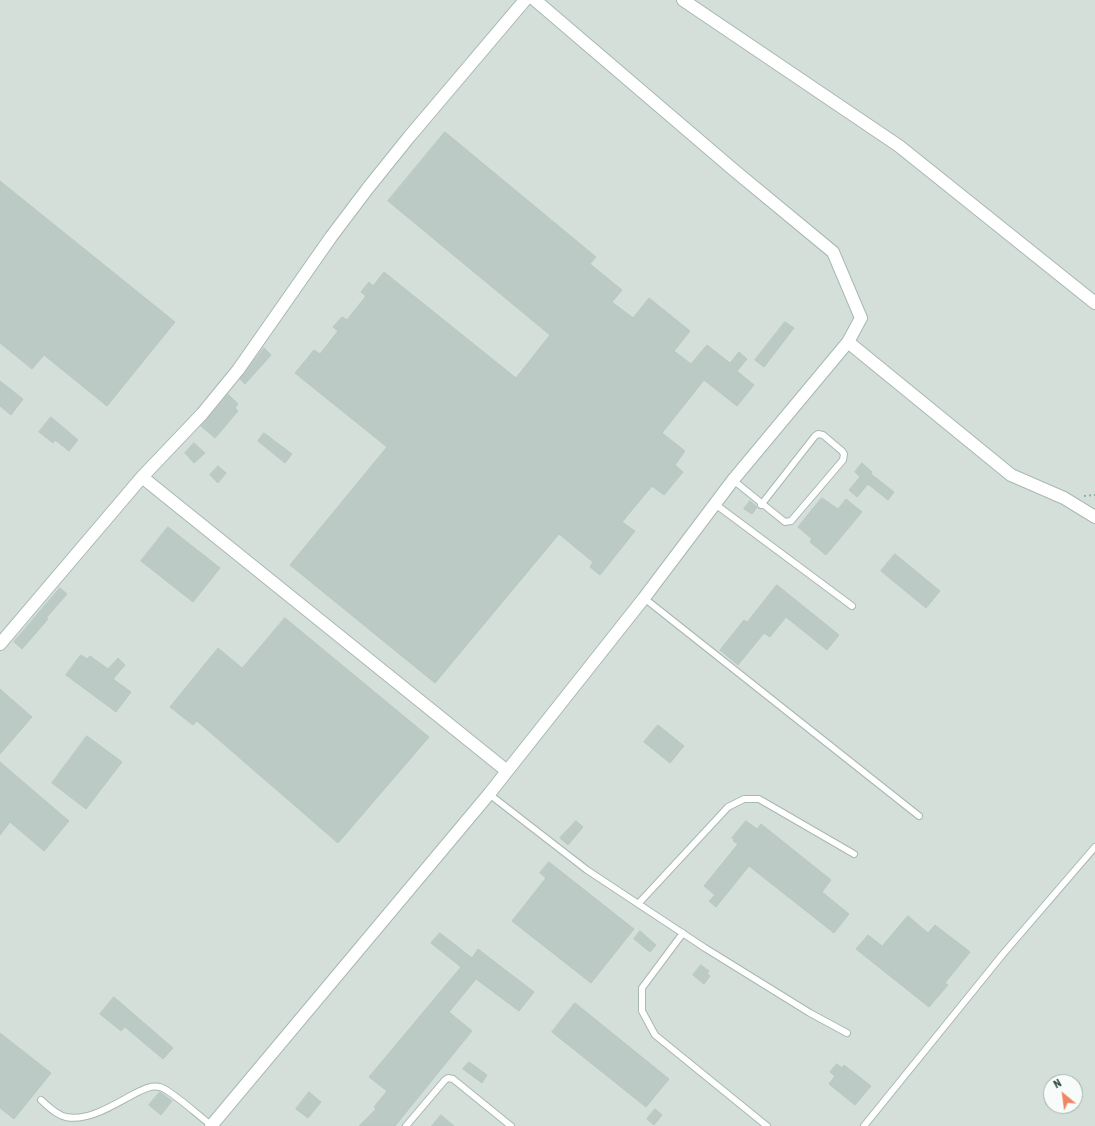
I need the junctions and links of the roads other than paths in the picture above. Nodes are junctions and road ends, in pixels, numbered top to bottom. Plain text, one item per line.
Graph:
1 (525, 0) edge
2 (535, 0) edge
3 (683, 0) edge
4 (1095, 303) edge
5 (848, 342) junction
6 (142, 477) junction
7 (732, 480) junction
8 (715, 504) junction
9 (761, 505) junction
10 (1095, 517) edge
11 (644, 598) junction
12 (852, 606) dead end
13 (0, 644) edge
14 (507, 771) junction
15 (489, 794) junction
16 (919, 816) dead end
17 (1095, 848) edge
18 (854, 854) dead end
19 (638, 904) junction
20 (683, 933) junction
21 (848, 1033) dead end
22 (41, 1100) dead end
23 (211, 1126) edge
24 (406, 1126) edge
25 (511, 1126) edge
26 (767, 1126) edge
27 (864, 1126) edge

1 - 6 street
2 - 5 street
3 - 4 street
5 - 7 street
5 - 10 street
6 - 13 street
6 - 14 street
7 - 8 street
7 - 9 lane
8 - 11 street
8 - 12 lane
9 - 9 lane
11 - 14 street
11 - 16 lane
14 - 15 street
15 - 19 lane
15 - 23 street
17 - 27 lane
18 - 19 lane
19 - 20 lane
20 - 21 lane
20 - 26 lane
22 - 23 lane
24 - 25 lane

